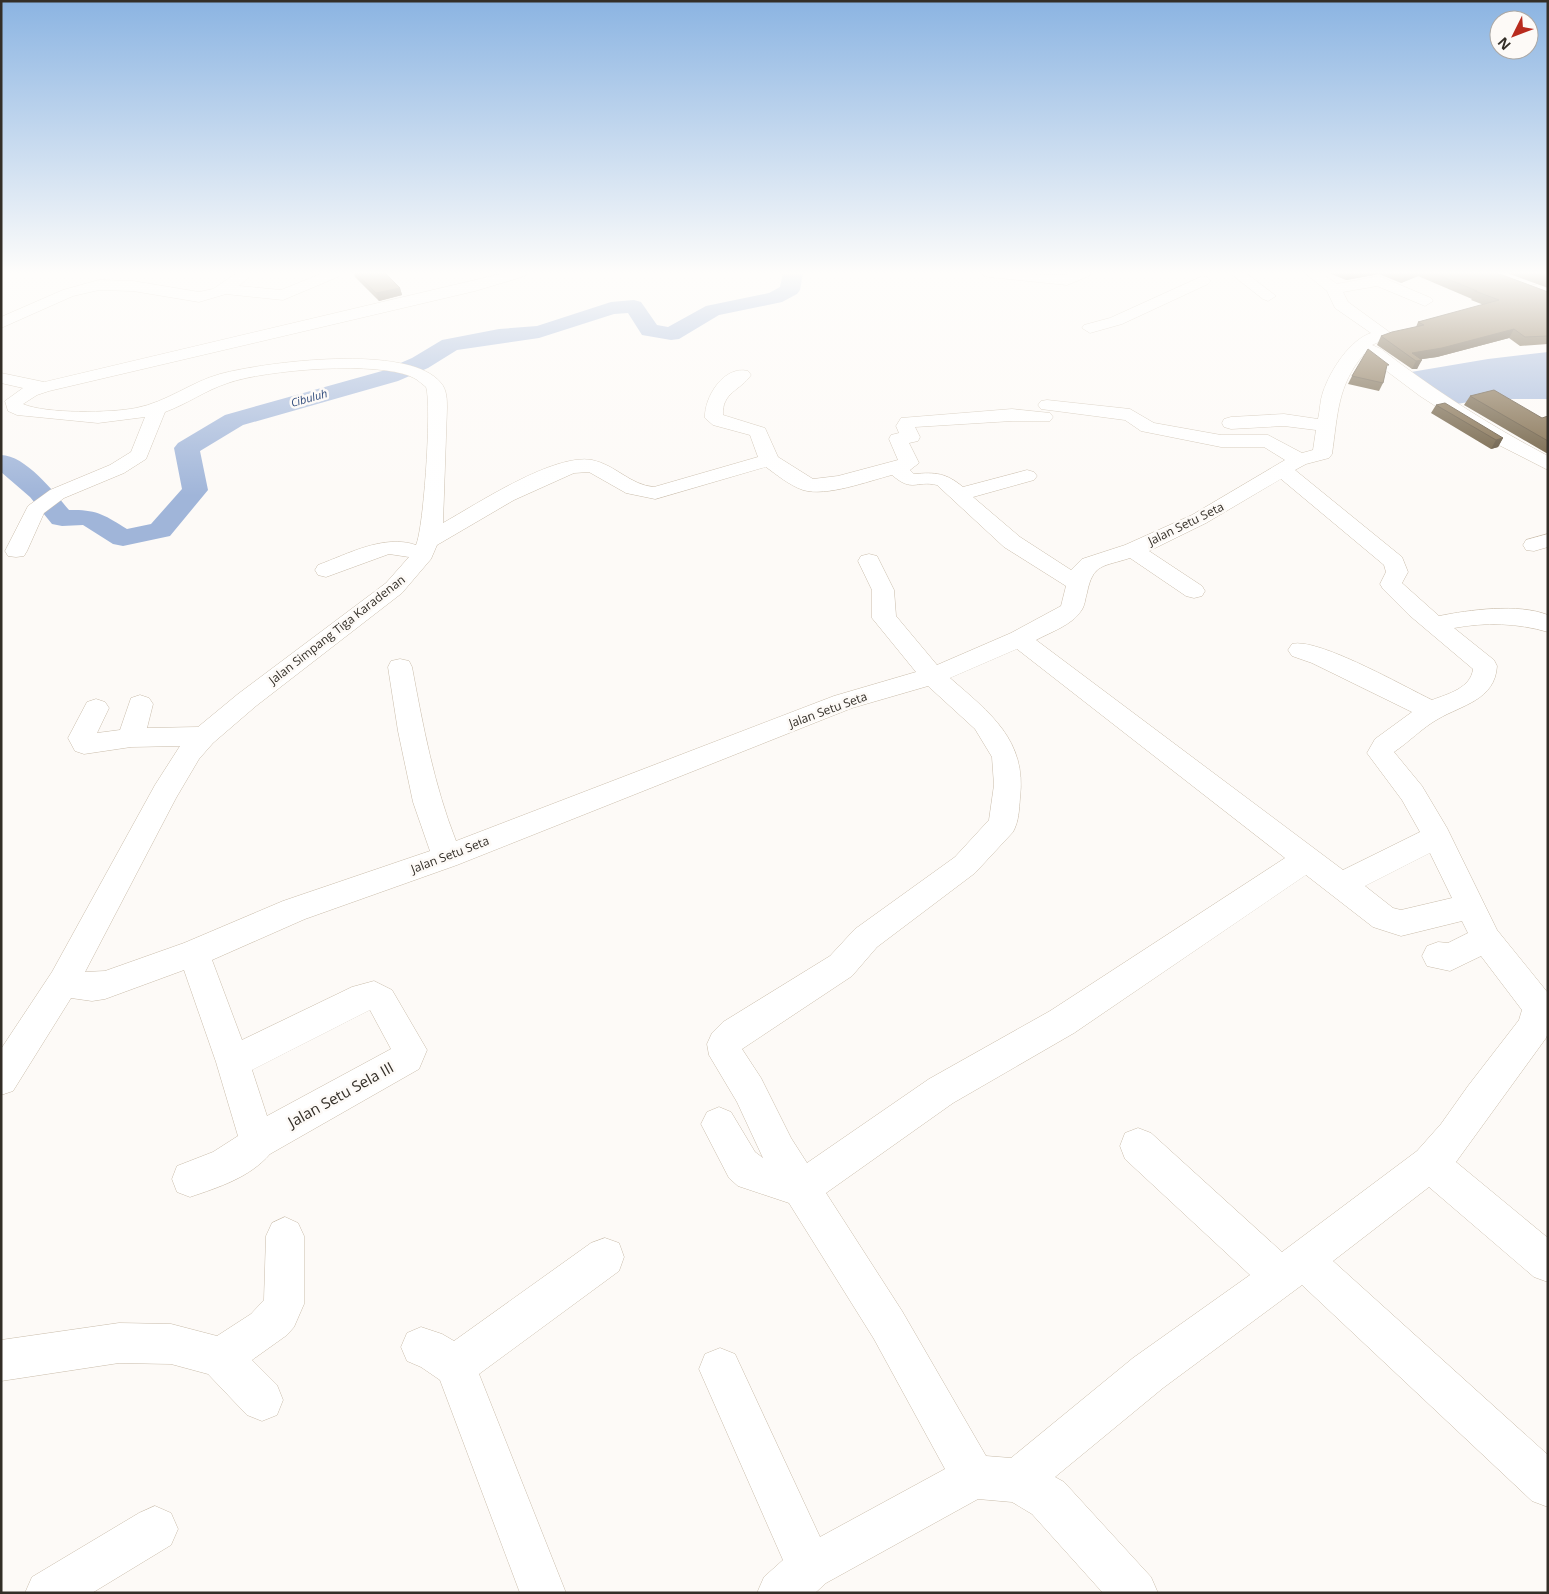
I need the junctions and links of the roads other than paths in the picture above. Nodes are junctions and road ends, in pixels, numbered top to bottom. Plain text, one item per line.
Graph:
1 (214, 347) edge
2 (1359, 347) edge
3 (1363, 347) edge
4 (742, 375) dead end
5 (1, 378) edge
6 (37, 389) junction
7 (8, 405) edge
8 (158, 409) junction
9 (1231, 423) dead end
10 (1326, 426) junction
11 (1544, 459) edge
12 (769, 460) junction
13 (1292, 466) junction
14 (896, 468) junction
15 (1027, 476) dead end
16 (960, 494) junction
17 (426, 547) junction
18 (1134, 550) junction
19 (16, 551) dead end
20 (869, 561) dead end
21 (326, 570) dead end
22 (1396, 572) junction
23 (1371, 574) dead end
24 (1078, 584) junction
25 (1194, 591) dead end
26 (1542, 621) edge
27 (1435, 624) junction
28 (1019, 640) junction
29 (1300, 650) dead end
30 (400, 667) dead end
31 (932, 676) junction
32 (140, 704) dead end
33 (96, 708) dead end
34 (1433, 711) junction
35 (204, 736) junction
36 (131, 738) junction
37 (1439, 840) junction
38 (447, 857) junction
39 (1306, 859) junction
40 (1379, 879) dead end
41 (1340, 885) junction
42 (1471, 906) junction
43 (1486, 939) junction
44 (194, 953) junction
45 (1438, 956) dead end
46 (63, 982) junction
47 (1541, 1032) edge
48 (233, 1062) junction
49 (1, 1079) edge
50 (719, 1124) dead end
51 (257, 1141) junction
52 (1138, 1146) dead end
53 (1430, 1164) junction
54 (190, 1179) dead end
55 (802, 1188) junction
56 (285, 1236) dead end
57 (605, 1257) dead end
58 (1548, 1263) edge
59 (1292, 1268) junction
60 (220, 1357) junction
61 (1, 1361) edge
62 (720, 1369) dead end
63 (262, 1400) dead end
64 (974, 1477) junction
65 (1018, 1480) junction
66 (1548, 1485) edge
67 (155, 1529) dead end
68 (795, 1580) edge
69 (48, 1593) edge
70 (543, 1593) edge
71 (1135, 1593) edge

1 - 6 street
2 - 10 street, Jalan Setu Seta
3 - 11 street
4 - 12 street
5 - 6 street
6 - 7 street, Jalan Simpang Tiga Karadenan
7 - 8 street, Jalan Simpang Tiga Karadenan
8 - 17 street, Jalan Simpang Tiga Karadenan
8 - 19 street
9 - 10 street
10 - 13 street, Jalan Setu Seta
12 - 14 street
12 - 17 street
13 - 14 street
13 - 18 street, Jalan Setu Seta
13 - 22 street
14 - 16 street
15 - 16 street
16 - 24 street
17 - 21 street
17 - 35 street, Jalan Simpang Tiga Karadenan
18 - 24 street, Jalan Setu Seta
18 - 25 street
20 - 31 street
22 - 23 street
22 - 27 street
24 - 28 street, Jalan Setu Seta
26 - 27 street
27 - 34 street
28 - 31 street, Jalan Setu Seta
28 - 39 street
29 - 34 street
30 - 38 street
31 - 38 street, Jalan Setu Seta
31 - 55 street
32 - 36 street
33 - 36 street
34 - 37 street
35 - 36 street
35 - 46 street, Jalan Simpang Tiga Karadenan
37 - 40 street
37 - 41 street
37 - 42 street
38 - 44 street, Jalan Setu Seta
39 - 41 street
39 - 55 street
41 - 42 street
42 - 43 street
43 - 45 street
43 - 47 street
44 - 46 street, Jalan Setu Seta
44 - 48 street
46 - 49 street, Jalan Simpang Tiga Karadenan
47 - 53 street
48 - 51 street
48 - 51 street, Jalan Setu Sela III
50 - 55 street
51 - 54 street
52 - 59 street
53 - 58 street
53 - 59 street
55 - 64 street
56 - 60 street
57 - 70 street
59 - 65 street
59 - 66 street
60 - 61 street
60 - 63 street
62 - 68 street
64 - 65 street
64 - 68 street
65 - 71 street
67 - 69 street

